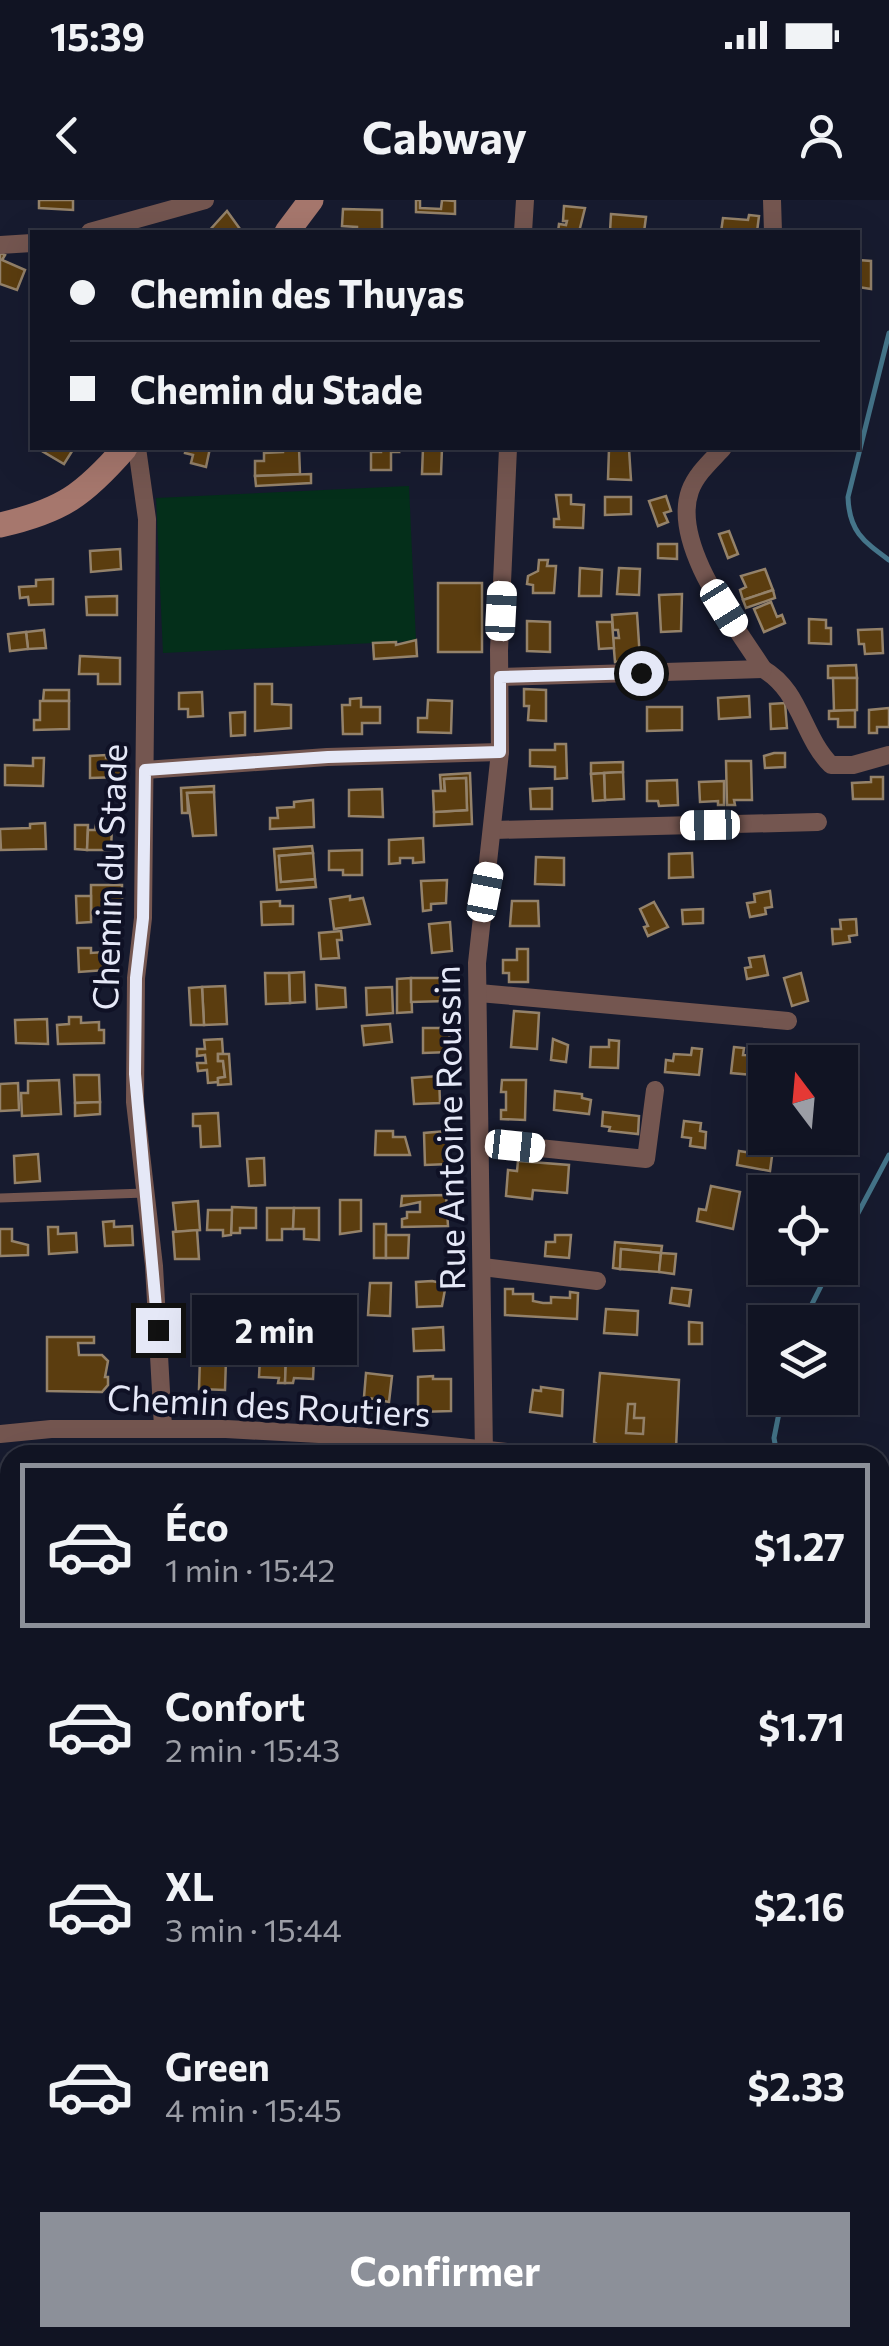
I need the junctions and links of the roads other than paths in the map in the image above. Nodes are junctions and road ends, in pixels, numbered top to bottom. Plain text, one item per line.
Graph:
1 (205, 200) edge
2 (311, 200) edge
3 (525, 200) edge
4 (772, 200) edge
5 (97, 230) edge
6 (288, 230) edge
7 (523, 230) edge
8 (773, 230) edge
9 (30, 243) edge
10 (0, 244) edge
11 (124, 450) edge
12 (137, 450) edge
13 (508, 450) edge
14 (720, 450) edge
15 (0, 526) edge
16 (763, 669) junction
17 (500, 677) junction
18 (500, 752) junction
19 (889, 755) edge
20 (145, 770) junction
21 (818, 822) dead end
22 (494, 830) junction
23 (479, 992) junction
24 (788, 1022) dead end
25 (655, 1090) dead end
26 (482, 1142) junction
27 (145, 1193) junction
28 (0, 1198) edge
29 (483, 1266) junction
30 (597, 1281) dead end
31 (163, 1428) junction
32 (0, 1434) edge
33 (429, 1445) edge
34 (485, 1445) edge

1 - 5 street
2 - 6 main road
3 - 7 street
4 - 8 street
9 - 10 street
11 - 15 main road
12 - 20 street, Chemin du Stade
13 - 17 street, Rue Antoine Roussin
14 - 16 street
16 - 17 street
16 - 19 street
17 - 18 street, Rue Antoine Roussin
18 - 20 street
18 - 22 street, Rue Antoine Roussin
20 - 27 street, Chemin du Stade
21 - 22 street
22 - 23 street, Rue Antoine Roussin
23 - 24 street
23 - 26 street, Rue Antoine Roussin
25 - 26 street
26 - 29 street, Rue Antoine Roussin
27 - 28 lane
27 - 31 street, Chemin du Stade
29 - 30 street
29 - 34 street, Rue Antoine Roussin
31 - 32 street, Chemin des Routiers
31 - 33 street, Chemin des Routiers

